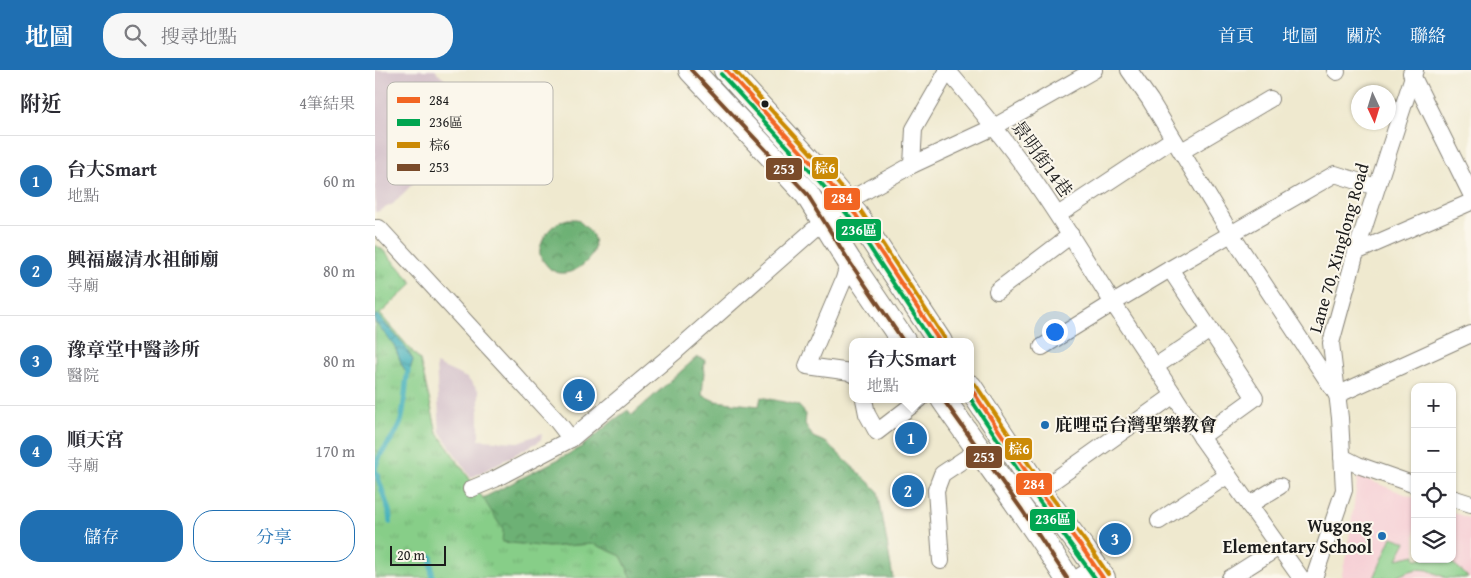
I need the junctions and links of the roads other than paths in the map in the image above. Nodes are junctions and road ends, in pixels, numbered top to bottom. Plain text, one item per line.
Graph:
1 (691, 70) edge
2 (725, 70) edge
3 (947, 70) edge
4 (1094, 70) edge
5 (1129, 70) edge
6 (1413, 72) edge
7 (1271, 98) dead end
8 (994, 126) junction
9 (1177, 145) junction
10 (911, 165) junction
11 (1376, 187) junction
12 (1471, 194) edge
13 (1471, 202) edge
14 (844, 203) junction
15 (1058, 215) junction
16 (823, 222) junction
17 (375, 228) edge
18 (1231, 234) junction
19 (1071, 236) junction
20 (1356, 252) junction
21 (849, 261) junction
22 (1170, 268) junction
23 (997, 291) dead end
24 (1113, 302) junction
25 (1210, 330) junction
26 (1471, 334) edge
27 (900, 338) edge
28 (937, 338) edge
29 (1042, 347) dead end
30 (1156, 366) junction
31 (849, 372) edge
32 (974, 392) edge
33 (1174, 395) junction
34 (1337, 395) junction
35 (865, 403) edge
36 (915, 403) edge
37 (946, 403) edge
38 (1201, 437) junction
39 (571, 439) junction
40 (978, 450) junction
41 (1342, 457) junction
42 (1228, 475) junction
43 (1411, 484) edge
44 (1280, 486) dead end
45 (471, 489) dead end
46 (1039, 491) junction
47 (1456, 499) edge
48 (1471, 504) edge
49 (1249, 505) junction
50 (1159, 521) dead end
51 (1279, 547) junction
52 (941, 561) dead end
53 (1092, 574) edge
54 (1067, 578) edge
55 (1230, 578) edge
56 (1301, 578) edge
57 (1315, 578) edge

1 - 16 main road
2 - 14 main road
3 - 8 street, 景明街14巷
3 - 10 street
4 - 8 street
5 - 9 street
6 - 11 street, Lane 70, Xinglong Road
6 - 12 street
7 - 9 street
8 - 10 street
8 - 15 street, 景明街14巷
9 - 15 street
9 - 18 street
10 - 14 street
11 - 18 street
11 - 20 street, Lane 70, Xinglong Road
13 - 20 street
14 - 16 street
14 - 28 main road
15 - 19 street, 景明街14巷
16 - 21 main road
16 - 39 street
17 - 39 street
18 - 22 street
18 - 34 street
19 - 23 street
19 - 24 street, 景明街14巷
20 - 34 street, Lane 70, Xinglong Road
21 - 27 main road
21 - 31 street
22 - 24 street
22 - 25 street
24 - 29 street
24 - 30 street, 景明街14巷
25 - 30 street
25 - 38 street
26 - 34 street
30 - 33 street, 景明街14巷
32 - 46 main road
33 - 38 street, 景明街14巷
33 - 46 street
34 - 41 street, Lane 70, Xinglong Road
35 - 36 street
37 - 40 main road
38 - 42 street, 景明街14巷
39 - 45 street
40 - 52 street
40 - 54 main road
41 - 43 street
41 - 57 street, Lane 70, Xinglong Road
42 - 49 street, 景明街14巷
42 - 50 street
44 - 49 street
46 - 53 main road
47 - 48 street
49 - 51 street, 景明街14巷
51 - 55 street
51 - 56 street, 景明街14巷

